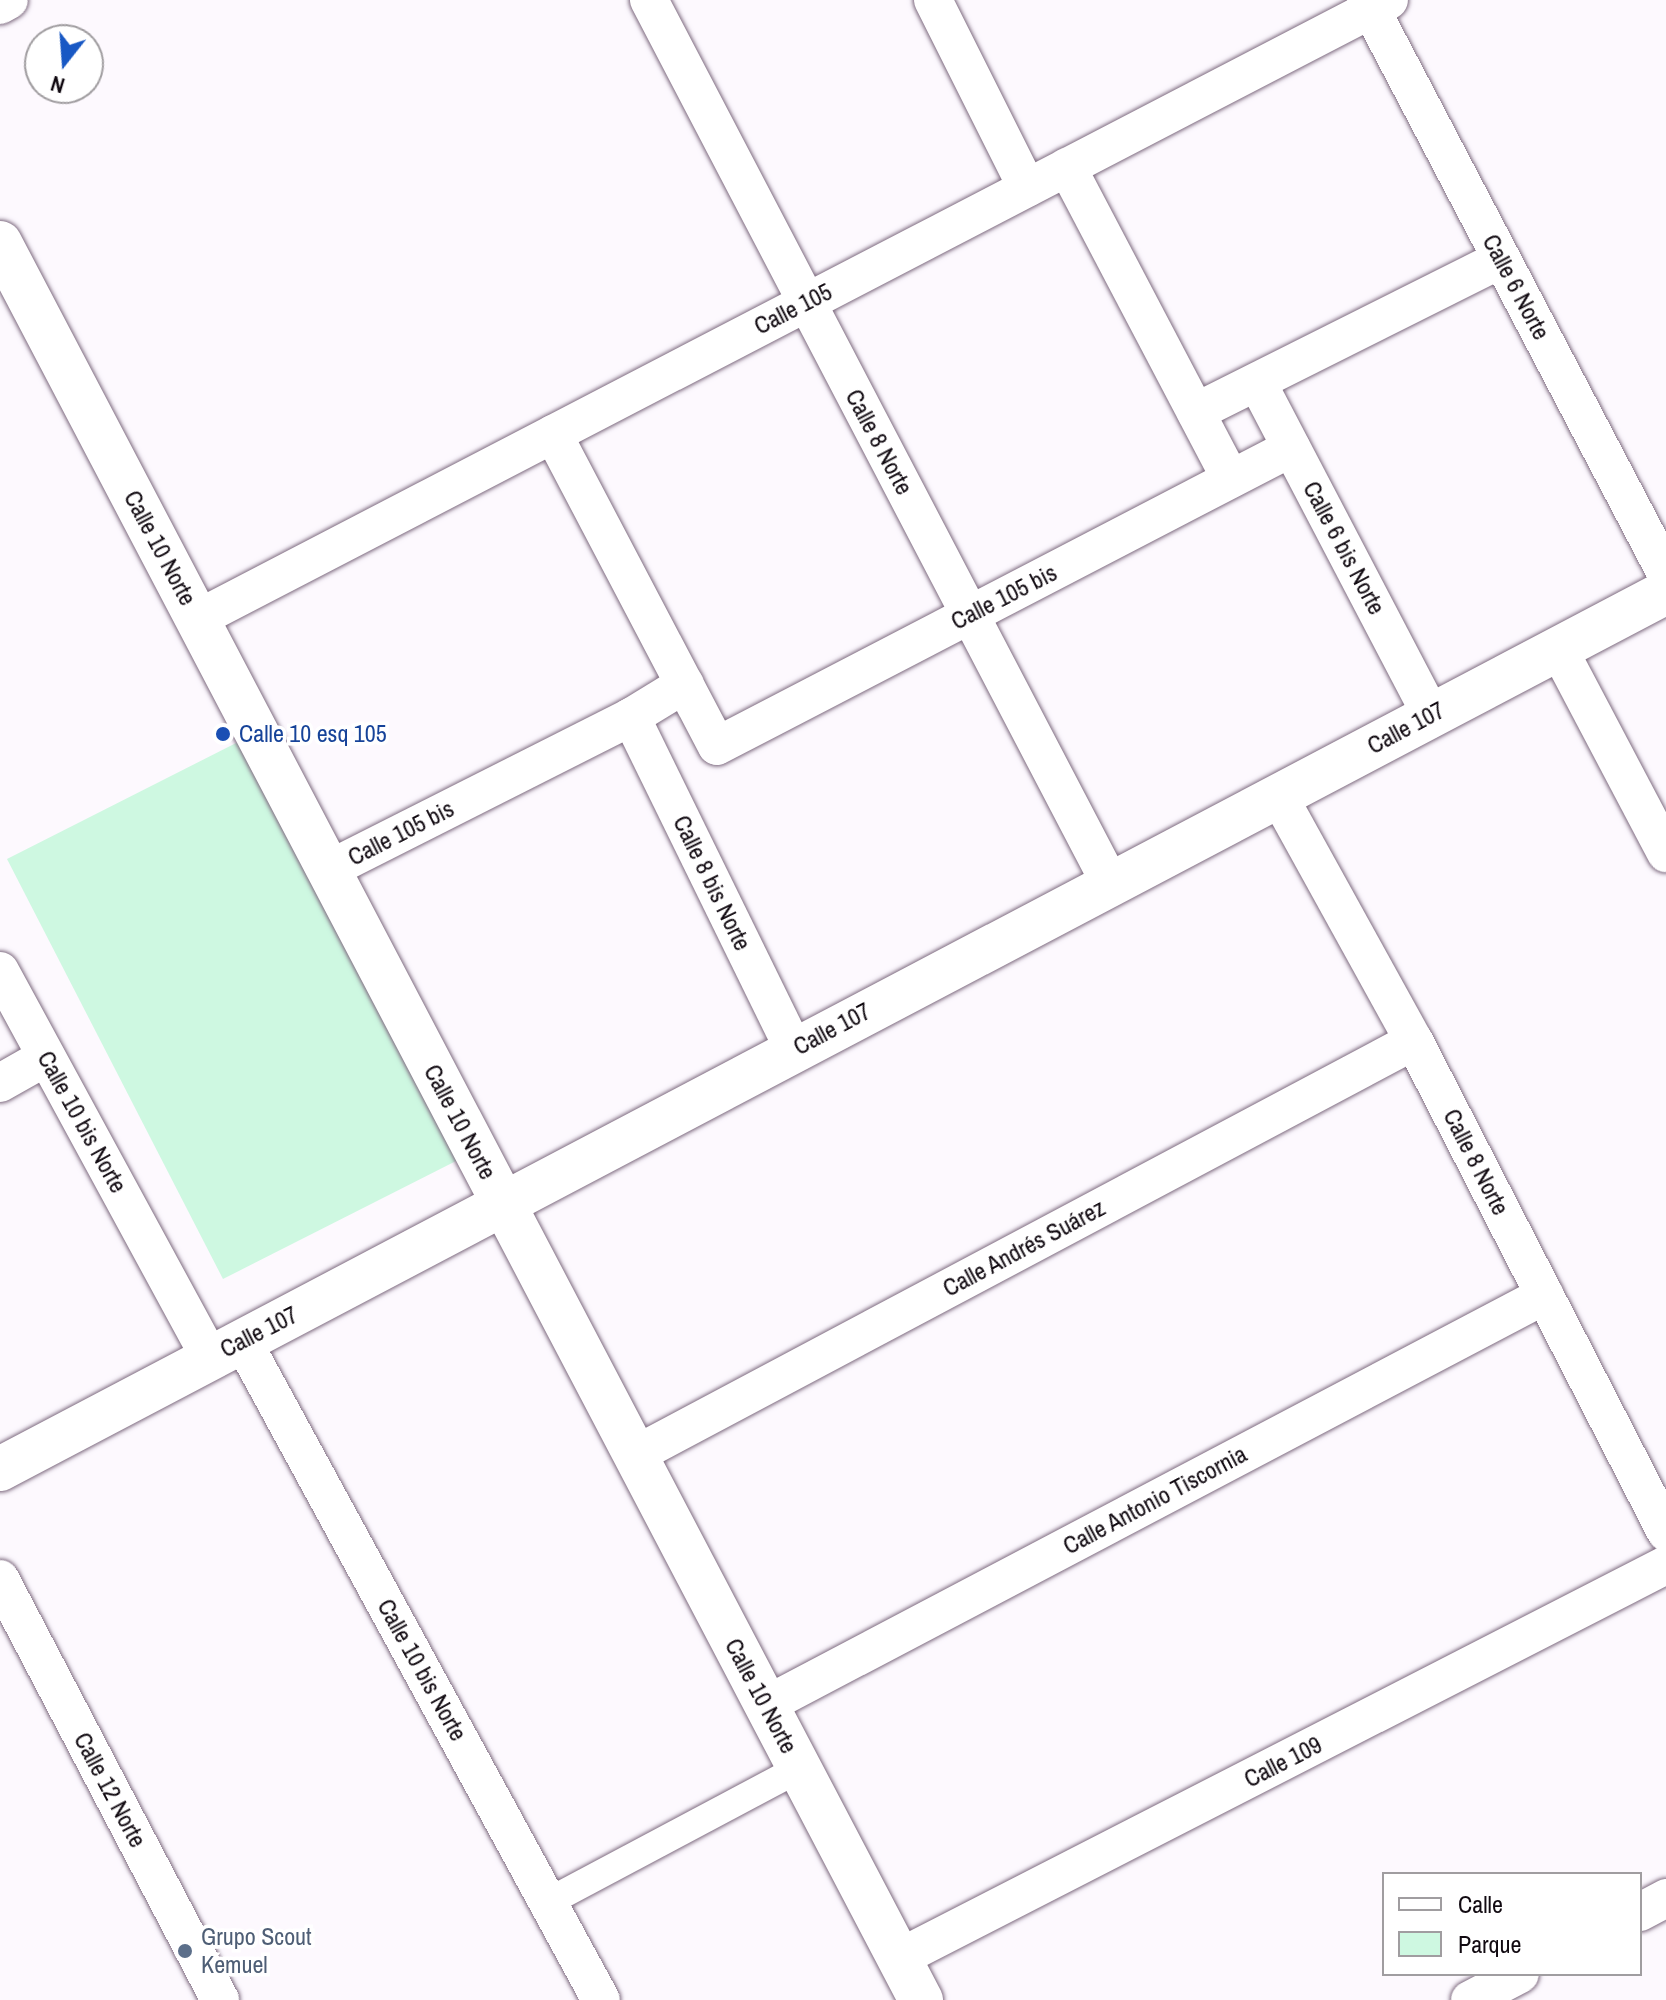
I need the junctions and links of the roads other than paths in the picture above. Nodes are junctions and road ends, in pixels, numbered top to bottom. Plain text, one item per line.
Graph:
1 (9, 0) edge
2 (649, 0) edge
3 (933, 0) edge
4 (1375, 3) edge
5 (0, 5) edge
6 (1067, 167) junction
7 (1027, 188) junction
8 (0, 243) edge
9 (1501, 259) junction
10 (806, 302) junction
11 (1257, 382) junction
12 (1196, 412) junction
13 (553, 434) junction
14 (1291, 448) junction
15 (1231, 479) junction
16 (1666, 573) edge
17 (1666, 592) edge
18 (970, 614) junction
19 (197, 619) junction
20 (1558, 648) junction
21 (685, 684) junction
22 (1431, 715) junction
23 (631, 717) junction
24 (1278, 795) junction
25 (1666, 853) edge
26 (328, 870) junction
27 (1110, 883) junction
28 (0, 971) edge
29 (1414, 1041) junction
30 (794, 1049) junction
31 (46, 1057) junction
32 (0, 1083) edge
33 (504, 1206) junction
34 (1545, 1295) junction
35 (226, 1349) junction
36 (635, 1455) junction
37 (0, 1469) edge
38 (1666, 1532) edge
39 (1666, 1565) edge
40 (0, 1579) edge
41 (766, 1705) junction
42 (800, 1768) junction
43 (1666, 1898) edge
44 (548, 1902) junction
45 (1642, 1911) edge
46 (899, 1958) junction
47 (1516, 1976) edge
48 (220, 2000) edge
49 (601, 2000) edge
50 (921, 2000) edge
51 (1470, 2000) edge

1 - 5 street
2 - 10 street, Calle 8 Norte
3 - 7 street
4 - 6 street, Calle 105
4 - 9 street, Calle 6 Norte
6 - 7 street, Calle 105
6 - 12 street
7 - 10 street, Calle 105
8 - 19 street, Calle 10 Norte
9 - 11 street
9 - 16 street, Calle 6 Norte
10 - 13 street, Calle 105
10 - 18 street, Calle 8 Norte
11 - 12 street
11 - 14 street, Calle 6 bis Norte
12 - 15 street
13 - 19 street, Calle 105
13 - 21 street
14 - 15 street, Calle 105 bis
14 - 22 street, Calle 6 bis Norte
15 - 18 street, Calle 105 bis
17 - 20 street, Calle 107
18 - 21 street, Calle 105 bis
18 - 27 street, Calle 8 Norte
19 - 26 street, Calle 10 Norte
20 - 22 street, Calle 107
20 - 25 street
21 - 23 street, Calle 105 bis
22 - 24 street, Calle 107
23 - 26 street, Calle 105 bis
23 - 30 street, Calle 8 bis Norte
24 - 27 street, Calle 107
24 - 29 street, Calle 8 Norte
26 - 33 street, Calle 10 Norte
27 - 30 street, Calle 107
28 - 31 street, Calle 10 bis Norte
29 - 34 street, Calle 8 Norte
29 - 36 street, Calle Andrés Suárez
30 - 33 street, Calle 107
31 - 32 street
31 - 35 street, Calle 10 bis Norte
33 - 35 street, Calle 107
33 - 36 street, Calle 10 Norte
34 - 38 street, Calle 8 Norte
34 - 41 street, Calle Antonio Tiscornia
35 - 37 street, Calle 107
35 - 44 street, Calle 10 bis Norte
36 - 41 street, Calle 10 Norte
39 - 46 street, Calle 109
40 - 48 street, Calle 12 Norte
41 - 42 street, Calle 10 Norte
42 - 44 street
42 - 46 street, Calle 10 Norte
43 - 45 street
44 - 49 street, Calle 10 bis Norte
46 - 50 street, Calle 10 Norte
47 - 51 street

